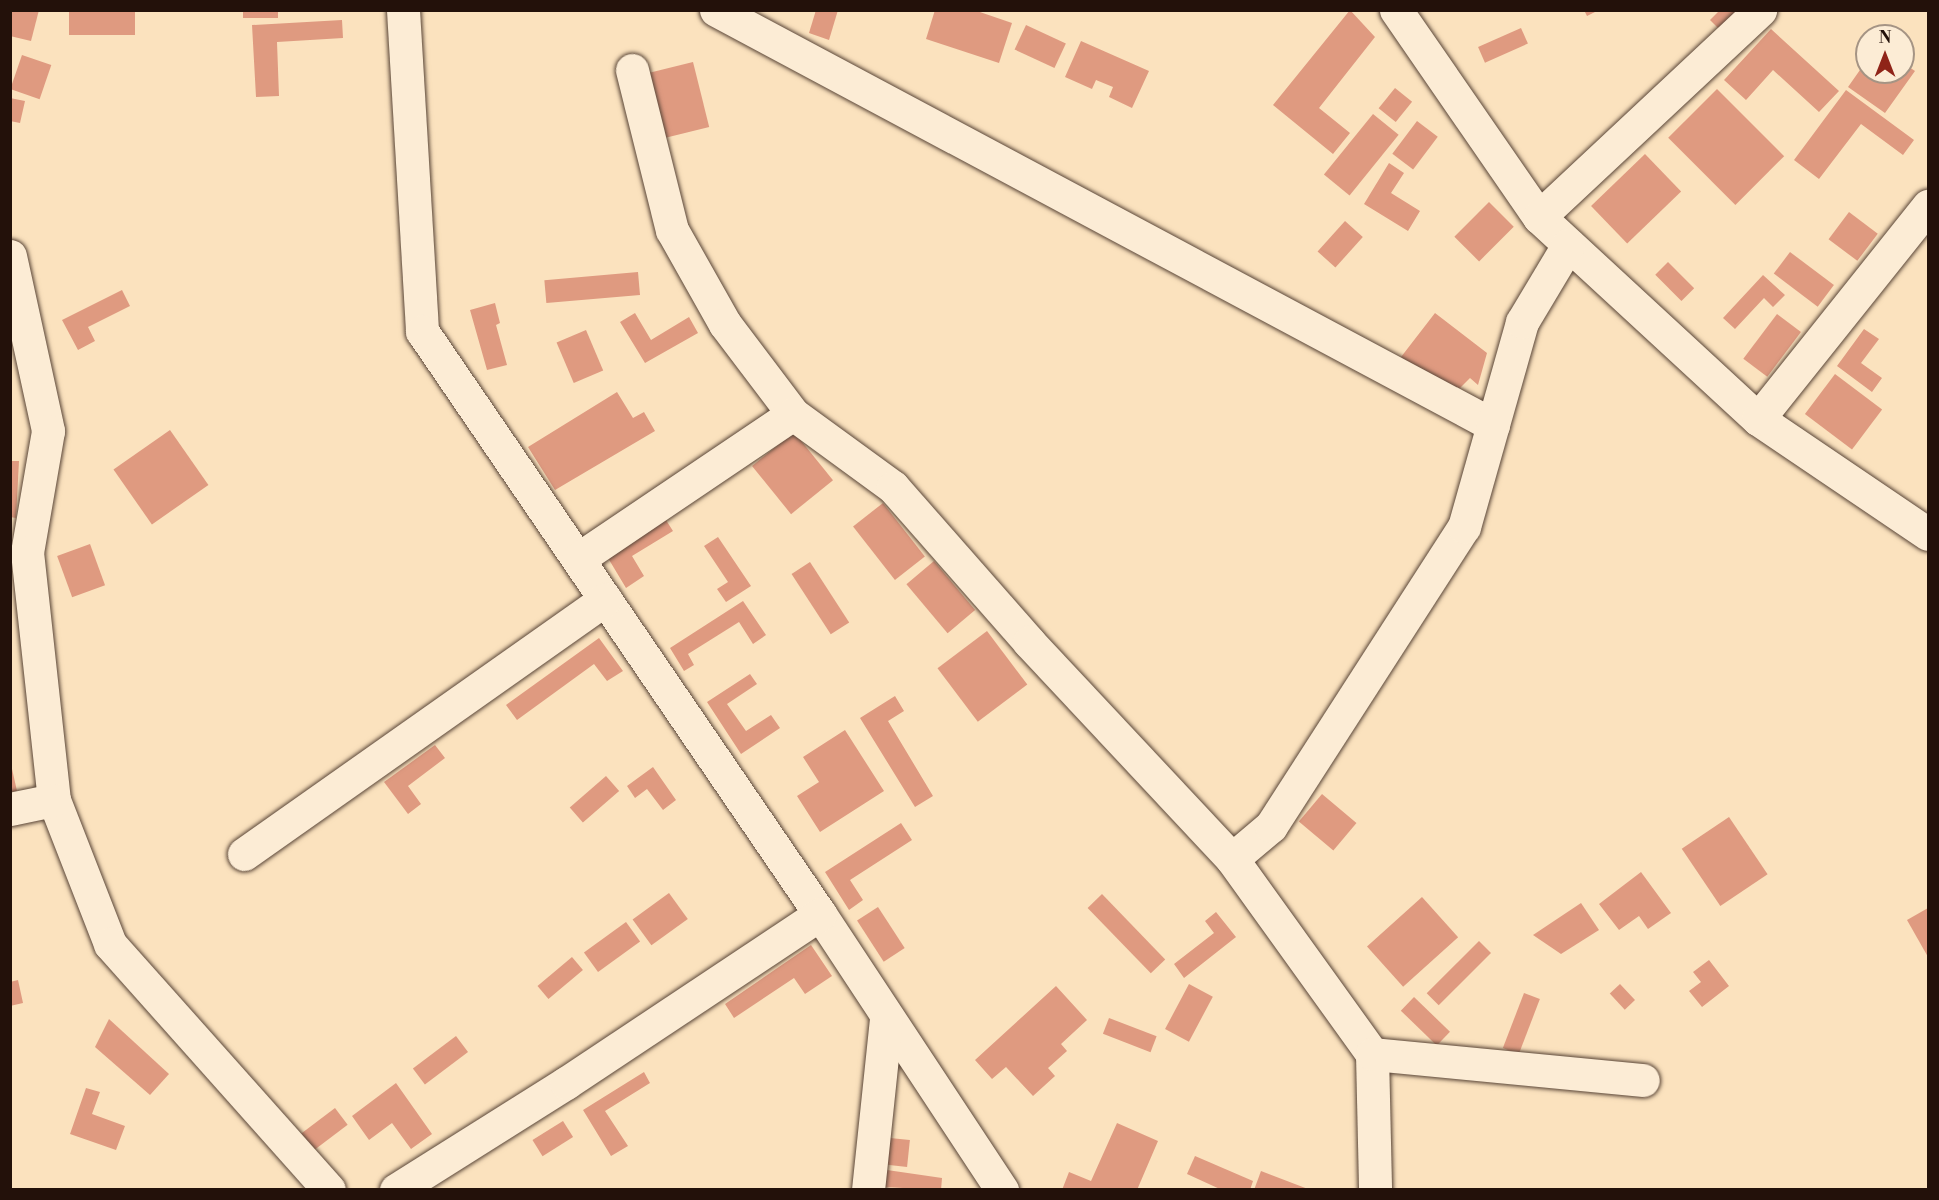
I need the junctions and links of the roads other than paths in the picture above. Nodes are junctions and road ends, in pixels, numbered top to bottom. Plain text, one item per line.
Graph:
1 (403, 10) edge
2 (716, 10) edge
3 (1396, 10) edge
4 (1760, 10) edge
5 (632, 70) dead end
6 (1929, 206) edge
7 (1539, 217) junction
8 (1568, 244) junction
9 (10, 256) edge
10 (793, 414) junction
11 (1758, 419) junction
12 (1493, 425) junction
13 (1929, 534) edge
14 (578, 559) junction
15 (605, 599) junction
16 (54, 800) junction
17 (10, 809) edge
18 (244, 854) dead end
19 (1232, 859) junction
20 (820, 914) junction
21 (886, 1018) junction
22 (1372, 1054) junction
23 (1643, 1080) dead end
24 (329, 1190) edge
25 (396, 1190) edge
26 (868, 1190) edge
27 (1002, 1190) edge
28 (1375, 1190) edge

1 - 14 street
2 - 12 street
3 - 7 street
4 - 7 street
5 - 10 street
6 - 11 street
7 - 8 street
8 - 11 street
8 - 12 street
9 - 16 street
10 - 14 street
10 - 19 street
11 - 13 street
12 - 19 street
14 - 15 street
15 - 18 street
15 - 20 street
16 - 17 street
16 - 24 street
19 - 22 street
20 - 21 street
20 - 25 street
21 - 26 street
21 - 27 street
22 - 23 street
22 - 28 street

